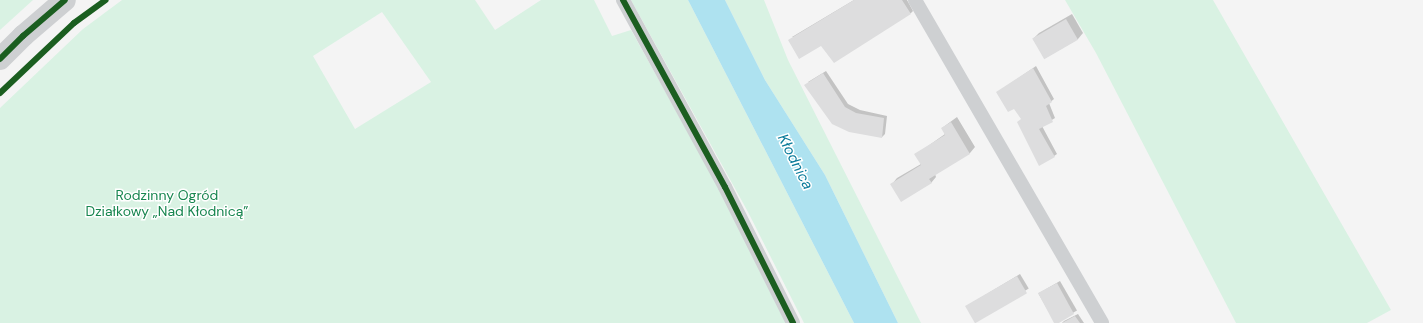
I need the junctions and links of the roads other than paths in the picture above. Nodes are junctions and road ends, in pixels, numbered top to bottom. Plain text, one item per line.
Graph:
1 (65, 0) edge
2 (623, 0) edge
3 (915, 0) edge
4 (0, 59) edge
5 (793, 323) edge
6 (1102, 323) edge

1 - 4 street
2 - 5 lane
3 - 6 lane

